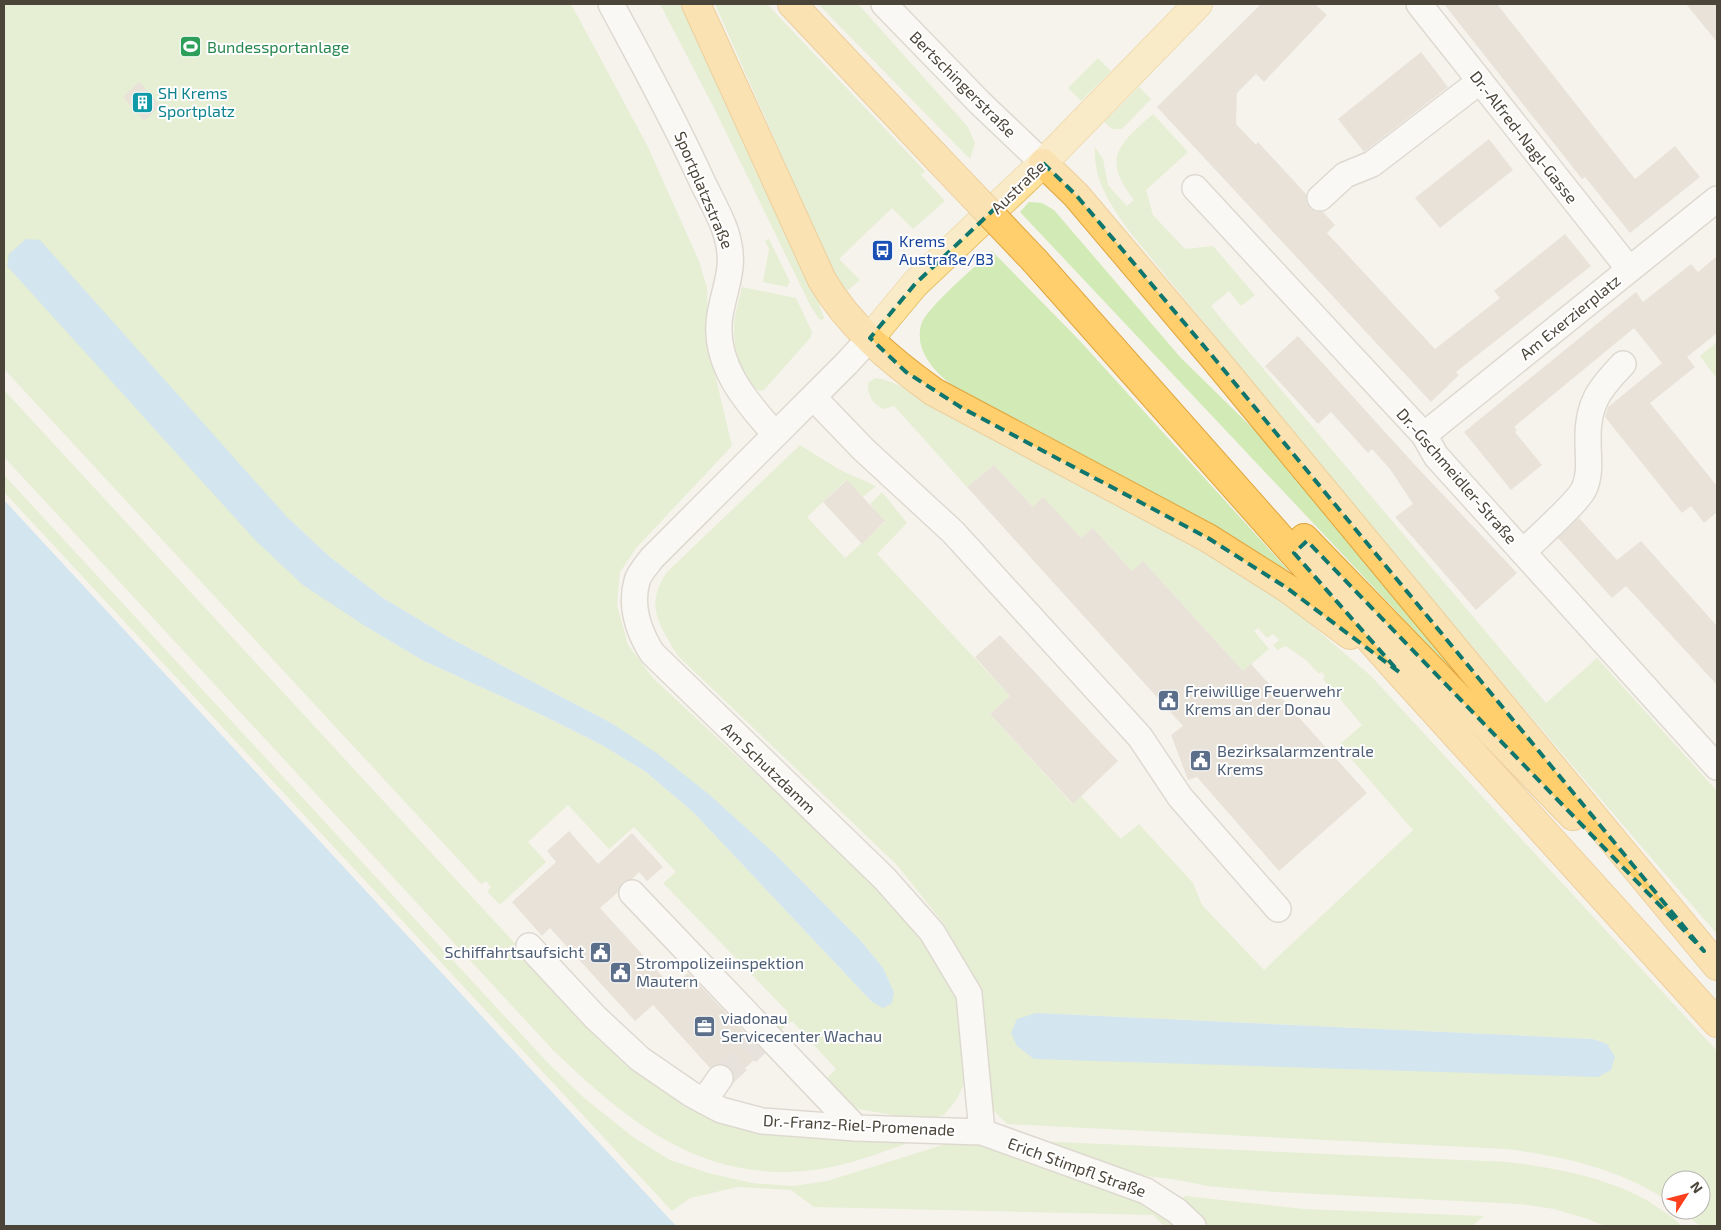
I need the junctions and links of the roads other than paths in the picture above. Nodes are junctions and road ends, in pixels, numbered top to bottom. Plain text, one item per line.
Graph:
1 (611, 4) edge
2 (696, 4) edge
3 (792, 4) edge
4 (884, 4) edge
5 (1198, 4) edge
6 (1419, 4) edge
7 (1480, 81) junction
8 (1043, 163) junction
9 (1195, 188) dead end
10 (1320, 198) dead end
11 (1717, 199) edge
12 (1035, 261) junction
13 (1629, 269) junction
14 (870, 338) junction
15 (1623, 364) dead end
16 (814, 398) junction
17 (775, 434) junction
18 (1424, 435) junction
19 (1523, 552) junction
20 (1399, 672) junction
21 (1712, 752) edge
22 (632, 893) dead end
23 (1278, 909) dead end
24 (529, 946) dead end
25 (1711, 959) edge
26 (1717, 1023) edge
27 (720, 1078) tunnel mouth
28 (704, 1101) junction
29 (856, 1128) junction
30 (982, 1132) junction
31 (1193, 1226) edge

1 - 17 street, Sportplatzstraße
2 - 14 highway
3 - 12 highway, bridge
4 - 8 street, Bertschingerstraße
5 - 8 main road, Austraße
6 - 7 street, Dr.-Alfred-Nagl-Gasse
7 - 10 street
7 - 13 street, Dr.-Alfred-Nagl-Gasse
8 - 14 main road, Austraße
8 - 25 highway
9 - 18 street, Dr.-Gschmeidler-Straße
11 - 13 street, Am Exerzierplatz
12 - 20 highway
12 - 25 highway
13 - 18 street, Am Exerzierplatz
14 - 16 street, Austraße
14 - 20 highway
15 - 19 street
16 - 17 street, Austraße
16 - 23 street
17 - 30 street, Am Schutzdamm
18 - 19 street, Dr.-Gschmeidler-Straße
19 - 21 street, Dr.-Gschmeidler-Straße
20 - 26 highway
22 - 29 street
24 - 28 street, Dr.-Franz-Riel-Promenade
27 - 28 street
28 - 29 street, Dr.-Franz-Riel-Promenade
29 - 30 street, Dr.-Franz-Riel-Promenade
30 - 31 street, Erich Stimpfl Straße

